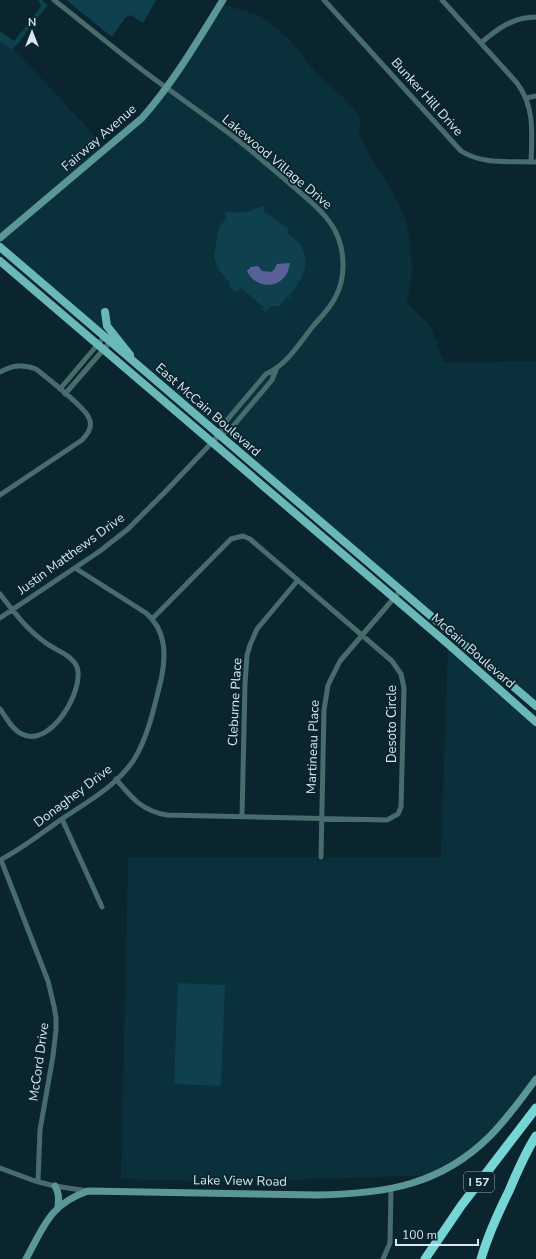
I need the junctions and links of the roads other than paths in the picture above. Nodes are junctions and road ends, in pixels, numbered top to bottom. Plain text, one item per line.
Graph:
1 (54, 0) edge
2 (223, 0) edge
3 (324, 0) edge
4 (442, 0) edge
5 (536, 18) edge
6 (481, 43) junction
7 (167, 88) junction
8 (536, 96) edge
9 (526, 98) junction
10 (533, 162) edge
11 (0, 238) edge
12 (0, 248) edge
13 (0, 261) edge
14 (105, 312) dead end
15 (107, 340) junction
16 (101, 347) junction
17 (137, 366) junction
18 (276, 370) junction
19 (0, 372) edge
20 (60, 389) junction
21 (65, 394) junction
22 (219, 435) junction
23 (212, 442) junction
24 (0, 495) edge
25 (75, 568) junction
26 (298, 580) junction
27 (400, 591) junction
28 (0, 594) edge
29 (394, 598) junction
30 (12, 610) junction
31 (0, 618) edge
32 (152, 619) junction
33 (362, 635) junction
34 (536, 706) edge
35 (0, 709) edge
36 (536, 722) edge
37 (116, 780) junction
38 (242, 817) junction
39 (322, 818) junction
40 (62, 819) junction
41 (321, 857) dead end
42 (0, 860) edge
43 (102, 907) dead end
44 (536, 1079) edge
45 (536, 1108) edge
46 (536, 1136) edge
47 (0, 1168) edge
48 (38, 1181) junction
49 (55, 1186) junction
50 (392, 1189) junction
51 (88, 1191) junction
52 (58, 1207) junction
53 (26, 1259) edge
54 (383, 1259) edge
55 (425, 1259) edge
56 (481, 1259) edge

1 - 7 street, Lakewood Village Drive
2 - 7 street, Fairway Avenue
3 - 10 street, Bunker Hill Drive
4 - 6 street
5 - 6 street
6 - 9 street
7 - 11 street, Fairway Avenue
7 - 18 street, Lakewood Village Drive
8 - 9 street
9 - 10 street
12 - 15 main road, East McCain Boulevard
13 - 16 main road, East McCain Boulevard
14 - 17 main road
15 - 16 street
15 - 16 street
15 - 17 main road, East McCain Boulevard
16 - 20 street
16 - 21 street
16 - 23 main road, East McCain Boulevard
17 - 22 main road, East McCain Boulevard
18 - 22 street, Lakewood Village Drive
18 - 22 street, Lakewood Village Drive
19 - 20 street
20 - 21 street
21 - 24 street
22 - 23 street, Justin Matthews Drive
22 - 27 main road, East McCain Boulevard
23 - 25 street, Justin Matthews Drive
23 - 29 main road, East McCain Boulevard
25 - 30 street, Justin Matthews Drive
25 - 32 street, Donaghey Drive
26 - 32 street, Desoto Circle
26 - 33 street, Desoto Circle
26 - 38 street, Cleburne Place
27 - 29 street, Martineau Place
27 - 34 main road, McCain Boulevard
28 - 30 street
29 - 33 street, Martineau Place
29 - 36 main road, McCain Boulevard
30 - 31 street, Justin Matthews Drive
30 - 35 street
32 - 37 street, Donaghey Drive
33 - 39 street, Martineau Place
33 - 39 street, Desoto Circle
37 - 38 street, Desoto Circle
37 - 40 street, Donaghey Drive
38 - 39 street, Desoto Circle
39 - 41 street, Martineau Place
40 - 42 street, Donaghey Drive
40 - 43 street
42 - 48 street, McCord Drive
44 - 50 street, Lake View Road
45 - 55 highway, I 57
46 - 56 highway, I 57
47 - 48 street
48 - 49 street
49 - 51 street
49 - 52 street
50 - 51 street, Lake View Road
50 - 54 street
51 - 52 street
52 - 53 street

